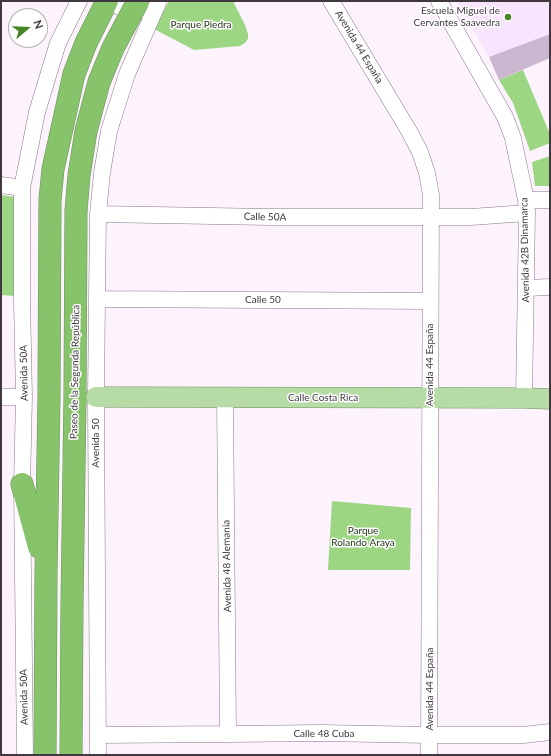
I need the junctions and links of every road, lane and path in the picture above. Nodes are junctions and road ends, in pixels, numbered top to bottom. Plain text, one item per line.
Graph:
1 (79, 1) edge
2 (107, 1) edge
3 (110, 1) edge
4 (331, 1) edge
5 (439, 1) edge
6 (152, 2) edge
7 (1, 184) edge
8 (22, 188) junction
9 (550, 200) edge
10 (526, 206) junction
11 (98, 214) junction
12 (431, 217) junction
13 (550, 287) edge
14 (526, 288) junction
15 (96, 299) junction
16 (430, 301) junction
17 (1, 397) edge
18 (24, 397) junction
19 (96, 397) junction
20 (225, 398) junction
21 (430, 398) junction
22 (524, 398) junction
23 (550, 399) edge
24 (22, 484) junction
25 (46, 573) junction
26 (550, 732) edge
27 (228, 734) junction
28 (98, 735) junction
29 (429, 735) junction
30 (25, 755) edge
31 (45, 755) edge
32 (71, 755) edge
33 (98, 755) edge
34 (430, 755) edge

1 - 8 street, Avenida 50A
2 - 25 highway
3 - 6 street
4 - 12 street, Avenida 44 España
5 - 10 street, Avenida 42B Dinamarca
6 - 11 street, Avenida 50
6 - 32 highway, Paseo de la Segunda República, bridge
7 - 8 street
8 - 18 street, Avenida 50A
9 - 10 street, Calle 50A
10 - 12 street, Calle 50A
10 - 14 street, Avenida 42B Dinamarca
11 - 12 street, Calle 50A
11 - 15 street, Avenida 50
12 - 16 street, Avenida 44 España
13 - 14 street
14 - 22 street, Avenida 42B Dinamarca
15 - 16 street, Calle 50
15 - 19 street, Avenida 50
16 - 21 street, Avenida 44 España
17 - 18 street
18 - 24 street, Avenida 50A
19 - 20 main road, Calle Costa Rica
19 - 28 street, Avenida 50
20 - 21 main road, Calle Costa Rica
20 - 27 street, Avenida 48 Alemania
21 - 22 main road, Calle Costa Rica
21 - 29 street, Avenida 44 España
22 - 23 main road, Calle Costa Rica
24 - 25 highway
24 - 30 street, Avenida 50A
25 - 31 highway
26 - 29 street, Calle 48 Cuba
27 - 28 street, Calle 48 Cuba
27 - 29 street, Calle 48 Cuba
28 - 33 street, Avenida 50
29 - 34 street, Avenida 44 España

